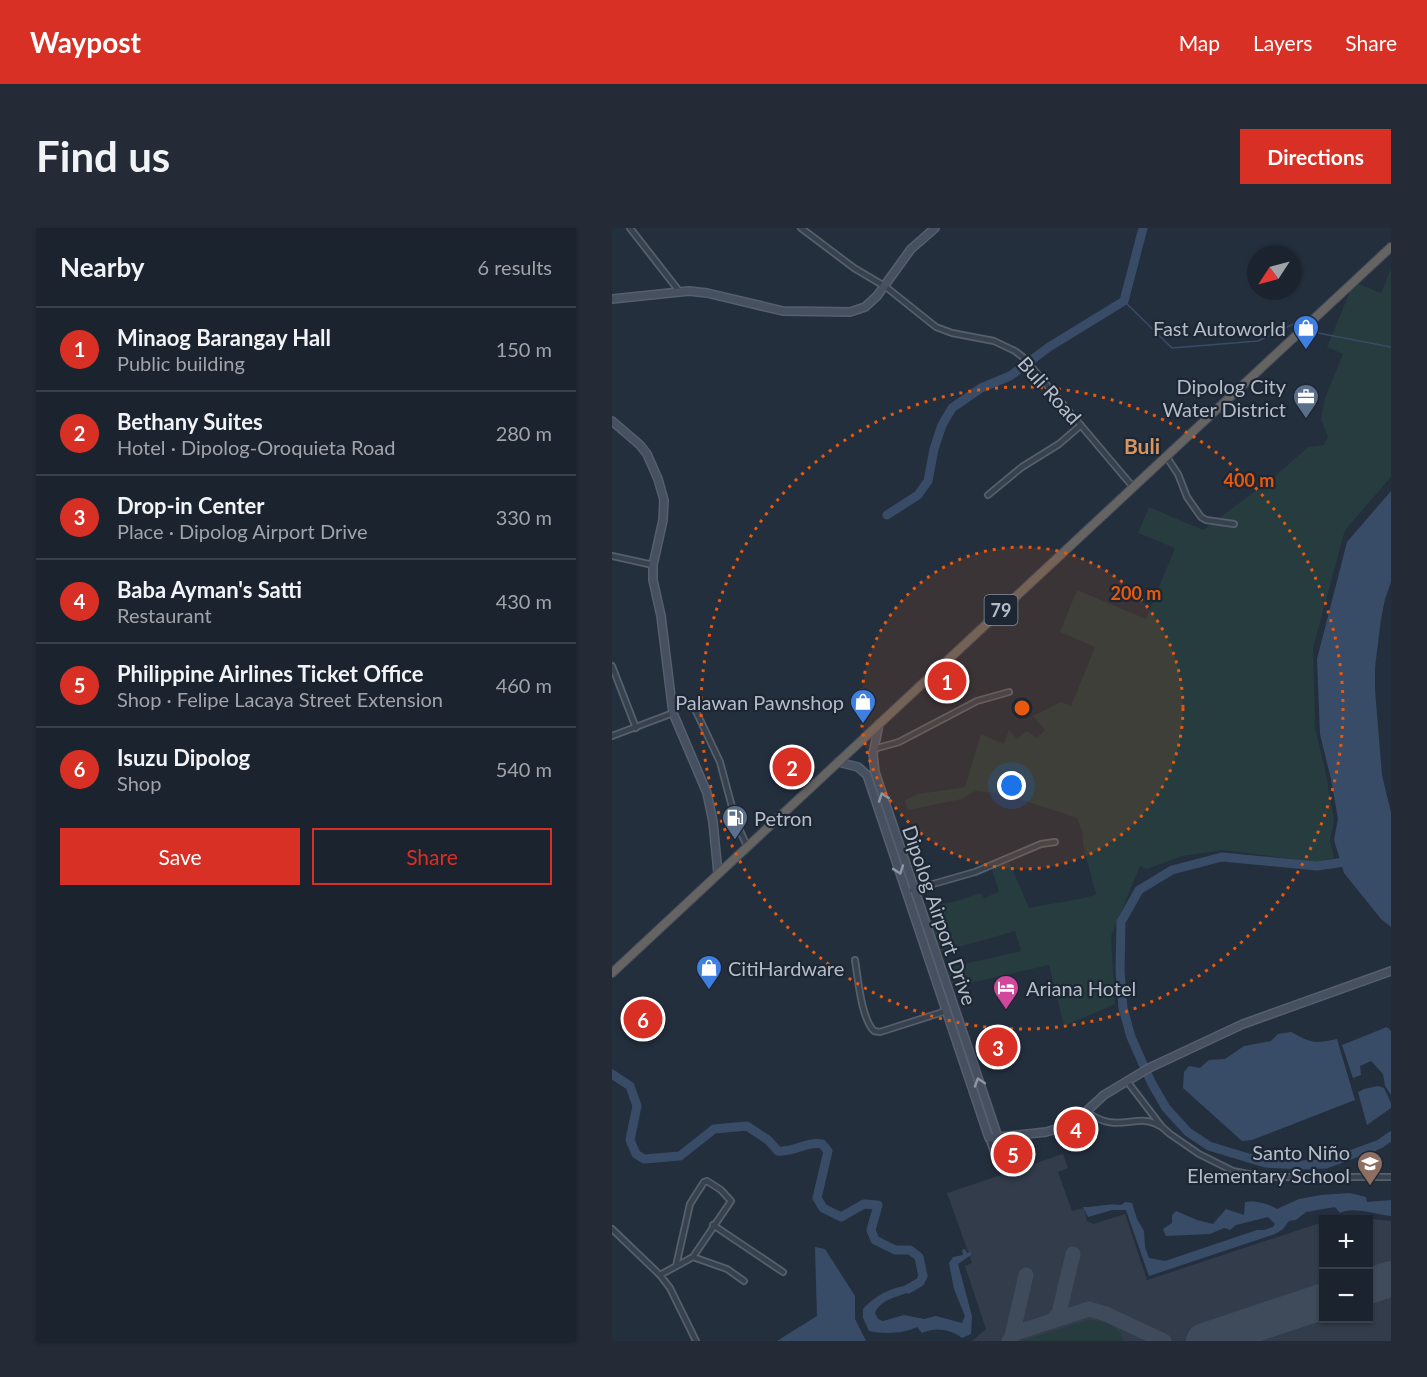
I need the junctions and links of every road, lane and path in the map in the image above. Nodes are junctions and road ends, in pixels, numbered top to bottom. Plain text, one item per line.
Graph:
1 (630, 228) edge
2 (801, 228) edge
3 (935, 228) edge
4 (1391, 247) edge
5 (886, 287) junction
6 (679, 291) junction
7 (612, 299) edge
8 (612, 421) edge
9 (1081, 425) junction
10 (1166, 456) junction
11 (1133, 487) junction
12 (988, 495) dead end
13 (1234, 524) dead end
14 (612, 556) edge
15 (653, 565) junction
16 (612, 666) edge
17 (1009, 692) dead end
18 (694, 707) dead end
19 (673, 713) junction
20 (879, 724) junction
21 (636, 728) junction
22 (612, 736) edge
23 (874, 749) junction
24 (838, 762) junction
25 (875, 772) junction
26 (867, 775) junction
27 (1055, 842) dead end
28 (747, 846) junction
29 (718, 873) junction
30 (914, 889) junction
31 (906, 892) junction
32 (855, 960) dead end
33 (1391, 971) edge
34 (612, 973) edge
35 (954, 1009) junction
36 (946, 1011) junction
37 (1130, 1084) dead end
38 (1086, 1111) junction
39 (1162, 1127) junction
40 (998, 1137) junction
41 (989, 1138) junction
42 (1391, 1177) edge
43 (713, 1225) junction
44 (612, 1228) edge
45 (693, 1257) junction
46 (676, 1266) junction
47 (783, 1272) dead end
48 (660, 1275) junction
49 (744, 1281) dead end
50 (696, 1341) edge

1 - 6 street
2 - 5 street, Buli Road
3 - 5 main road
4 - 10 highway, 79
5 - 6 main road
5 - 9 street, Buli Road
6 - 7 main road
8 - 15 main road
9 - 11 street, Buli Road
9 - 12 street
10 - 11 highway, 79
10 - 13 street
11 - 20 highway, 79
14 - 15 street
15 - 19 main road
16 - 21 street
17 - 23 street
18 - 28 street
19 - 21 street
19 - 29 main road
20 - 23 main road, Dipolog Airport Drive
20 - 24 highway, 79
21 - 22 street
23 - 25 main road, Dipolog Airport Drive
24 - 26 main road
24 - 28 highway, 79
25 - 26 main road
30 -> 25 main road, Dipolog Airport Drive
26 -> 31 main road, Dipolog Airport Drive
27 - 30 street
28 - 29 highway, 79
29 - 34 highway, 79
30 - 31 street
30 - 35 main road, Dipolog Airport Drive
31 - 36 main road, Dipolog Airport Drive
32 - 36 street
33 - 38 main road
35 - 36 street
40 -> 35 main road, Dipolog Airport Drive
36 - 41 main road, Dipolog Airport Drive
37 - 39 street
38 - 39 street
38 - 40 main road
39 - 42 street
40 - 41 main road
40 - 41 street
43 - 45 street
43 - 46 street
43 - 47 street
44 - 48 street
45 - 46 street
45 - 49 street
46 - 48 street
48 - 50 street

